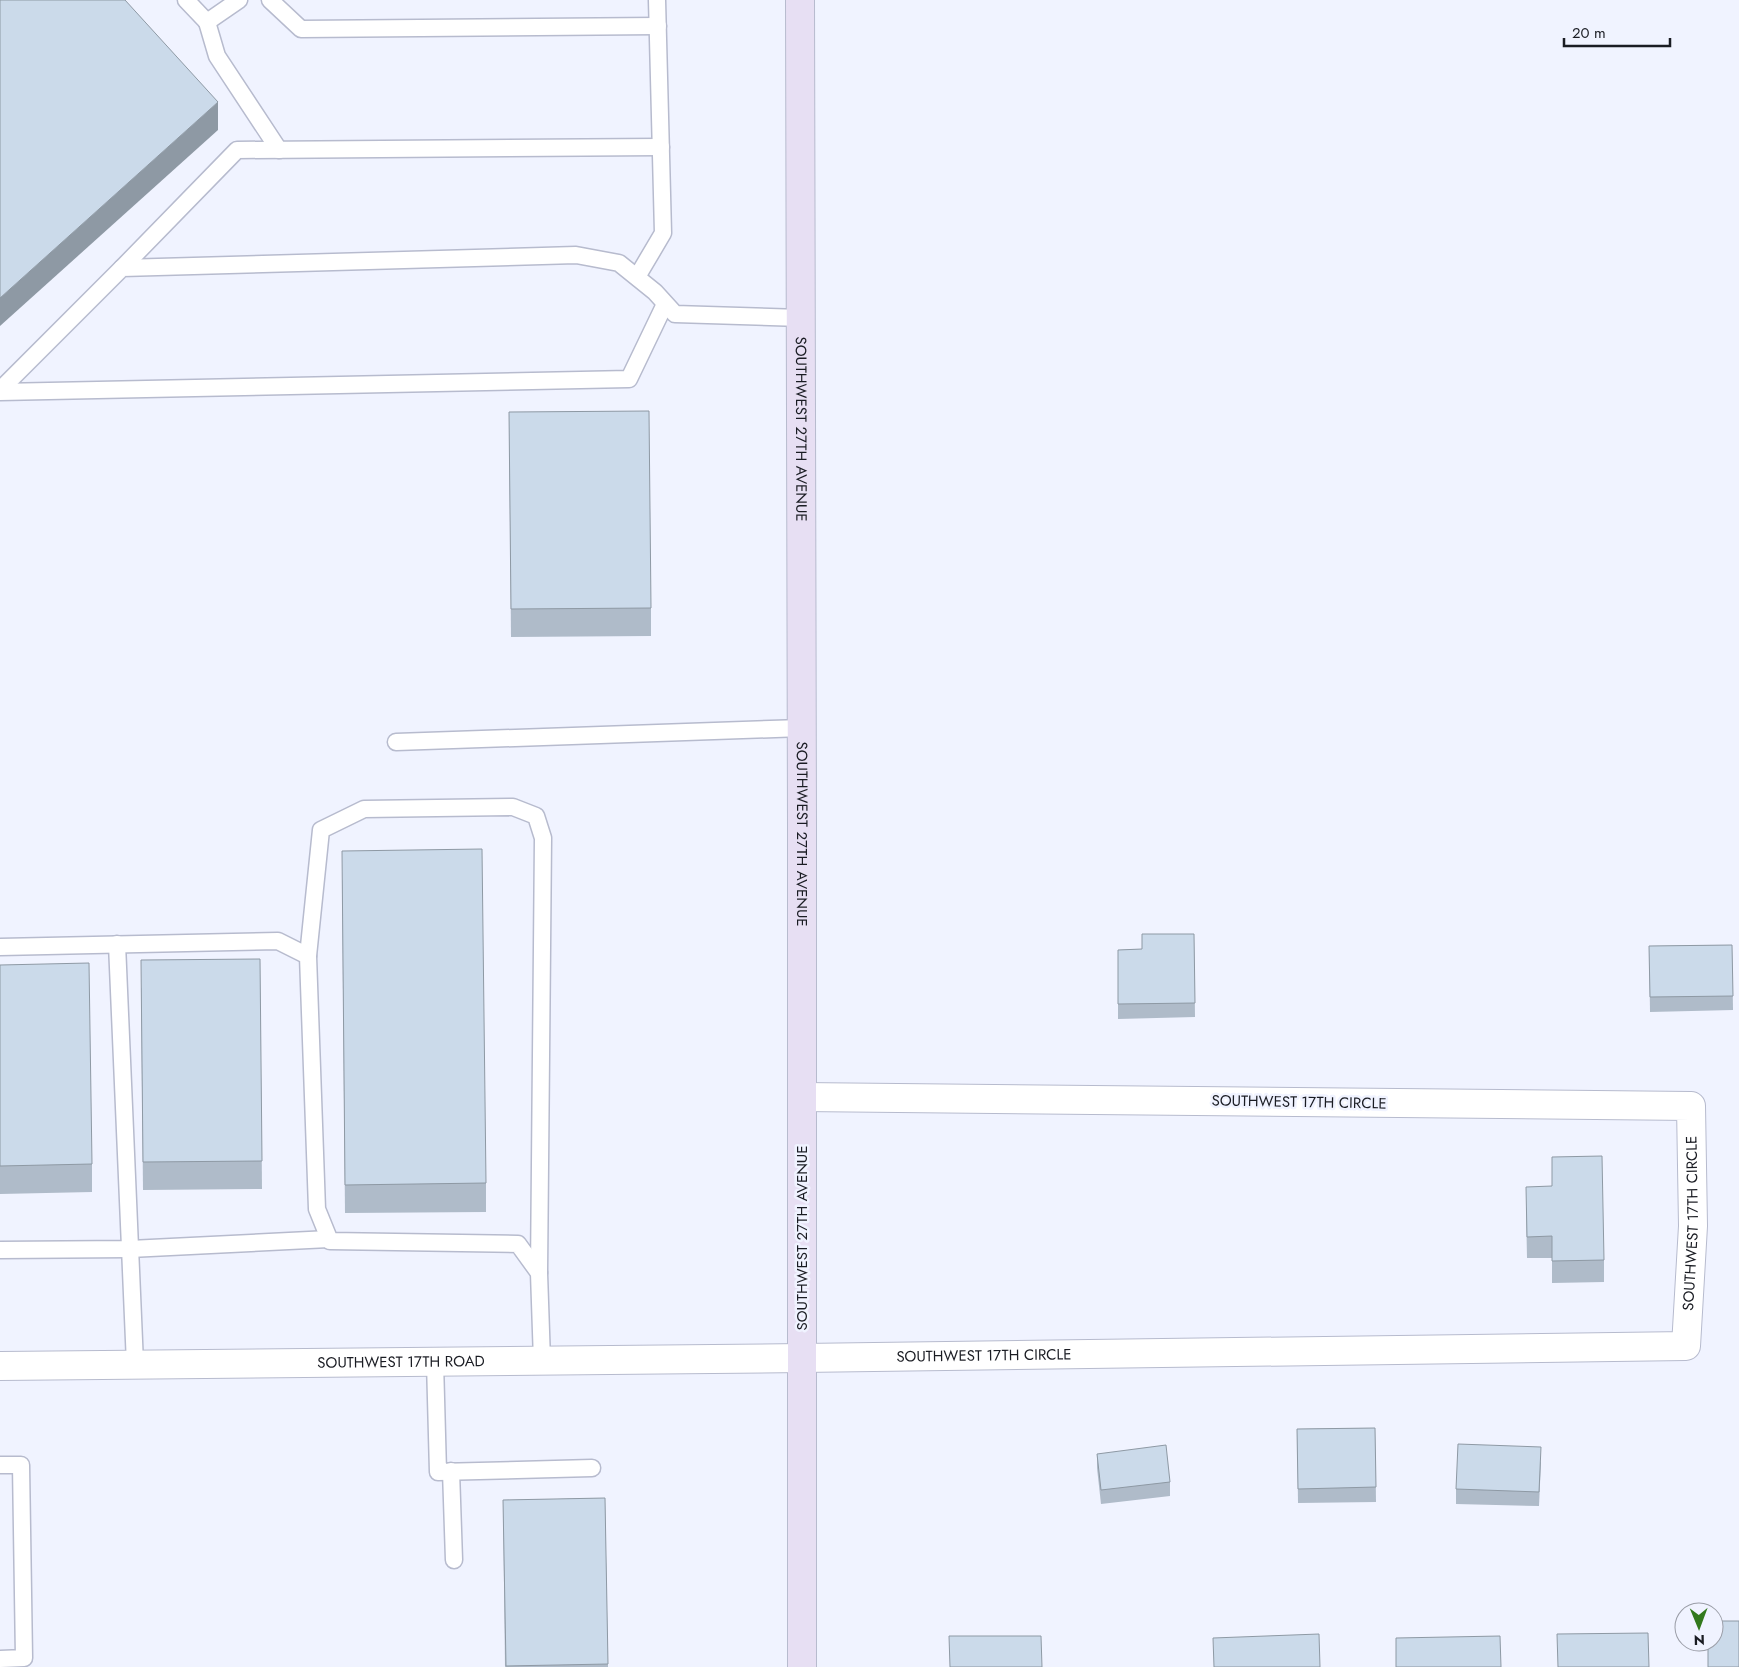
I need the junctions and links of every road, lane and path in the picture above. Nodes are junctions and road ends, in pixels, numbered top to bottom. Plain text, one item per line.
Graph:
1 (186, 0) edge
2 (240, 0) edge
3 (270, 0) edge
4 (657, 0) edge
5 (800, 0) edge
6 (207, 22) junction
7 (658, 26) junction
8 (661, 147) junction
9 (279, 150) junction
10 (122, 268) junction
11 (637, 277) junction
12 (666, 304) junction
13 (801, 318) junction
14 (0, 391) edge
15 (802, 728) junction
16 (396, 742) dead end
17 (117, 944) junction
18 (0, 946) edge
19 (308, 956) junction
20 (802, 1097) junction
21 (329, 1239) junction
22 (130, 1249) junction
23 (0, 1250) edge
24 (538, 1273) junction
25 (802, 1358) junction
26 (542, 1361) junction
27 (435, 1362) junction
28 (135, 1364) junction
29 (0, 1366) edge
30 (0, 1465) edge
31 (592, 1468) dead end
32 (450, 1471) junction
33 (454, 1560) dead end
34 (0, 1659) edge
35 (802, 1667) edge

1 - 6 lane
2 - 6 lane
3 - 7 lane
4 - 7 lane
5 - 13 main road, SOUTHWEST 27TH AVENUE
6 - 9 lane
7 - 8 lane
8 - 9 lane
8 - 11 lane
9 - 10 lane
10 - 11 lane
10 - 14 lane
11 - 12 lane
12 - 13 lane
12 - 14 lane
13 - 15 main road, SOUTHWEST 27TH AVENUE
15 - 16 lane
15 - 20 main road, SOUTHWEST 27TH AVENUE
17 - 18 lane
17 - 19 lane
17 - 22 lane
19 - 21 lane
19 - 24 lane
20 - 25 main road, SOUTHWEST 27TH AVENUE
20 - 25 street, SOUTHWEST 17TH CIRCLE
21 - 22 lane
21 - 24 lane
22 - 23 lane
22 - 28 lane
24 - 26 lane
25 - 26 street, SOUTHWEST 17TH ROAD
25 - 35 main road, SOUTHWEST 27TH AVENUE
26 - 27 street, SOUTHWEST 17TH ROAD
27 - 28 street, SOUTHWEST 17TH ROAD
27 - 32 lane
28 - 29 street, SOUTHWEST 17TH ROAD
30 - 34 lane
31 - 32 lane
32 - 33 lane

